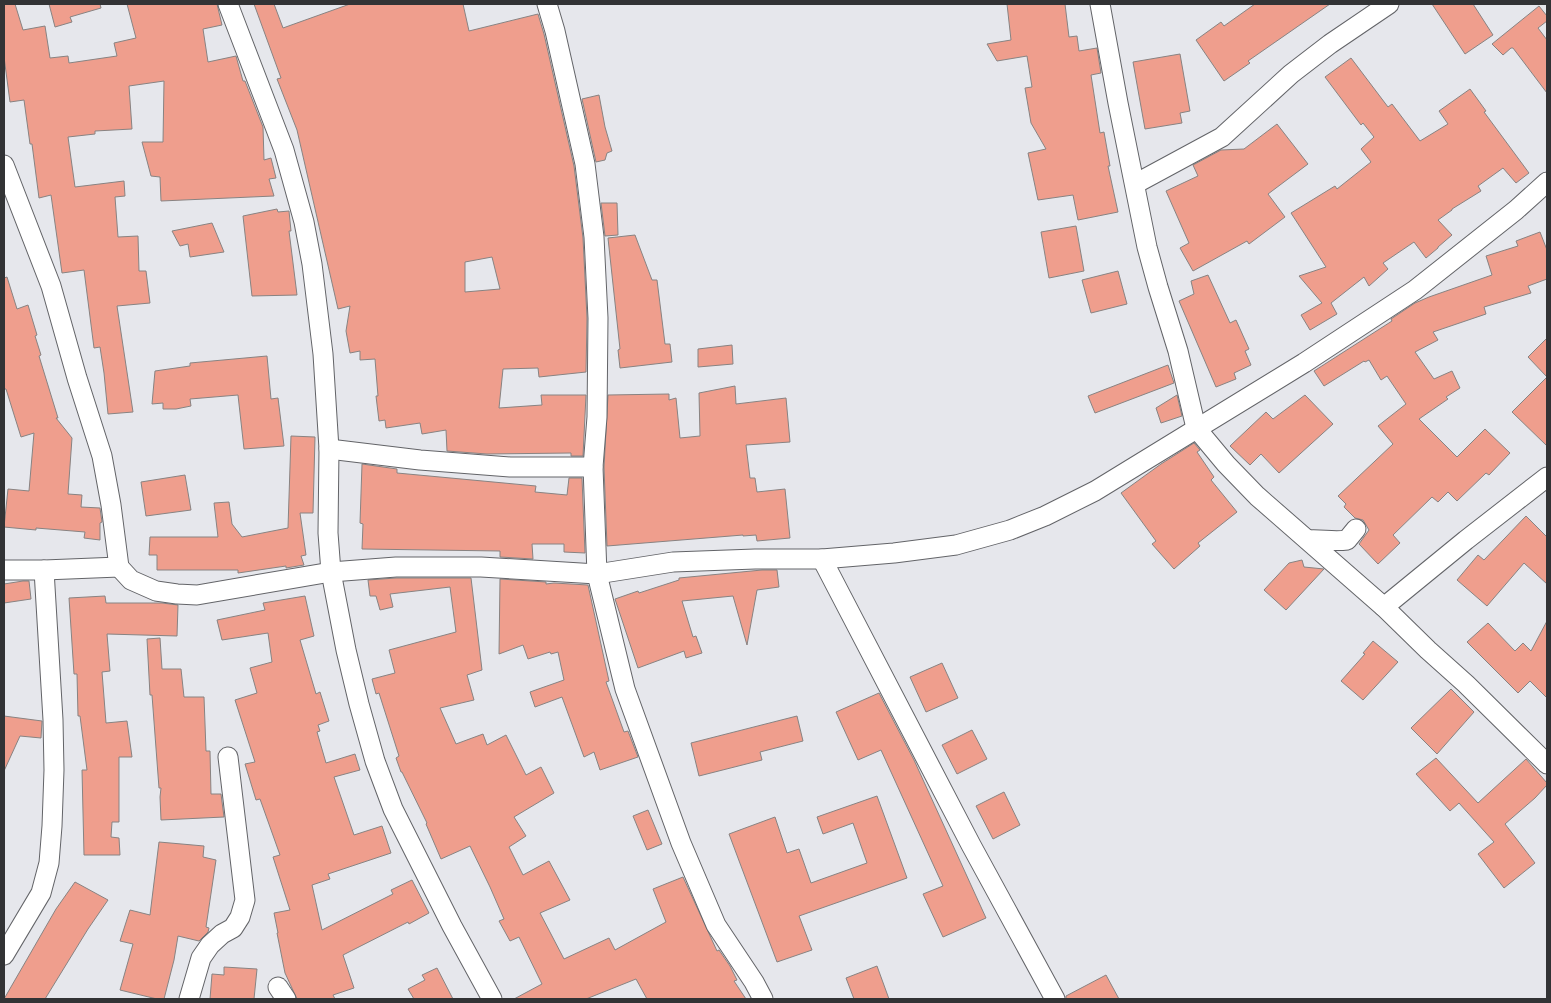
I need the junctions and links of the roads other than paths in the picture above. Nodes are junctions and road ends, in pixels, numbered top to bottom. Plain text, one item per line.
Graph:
1 (228, 4) edge
2 (547, 4) edge
3 (1100, 4) edge
4 (1389, 4) edge
5 (4, 165) edge
6 (1547, 182) edge
7 (1134, 184) junction
8 (1196, 428) junction
9 (328, 449) junction
10 (593, 467) junction
11 (1547, 477) edge
12 (1356, 529) dead end
13 (1308, 540) junction
14 (822, 558) junction
15 (119, 567) junction
16 (4, 570) edge
17 (44, 570) junction
18 (331, 572) junction
19 (597, 574) junction
20 (1384, 607) junction
21 (228, 757) dead end
22 (1547, 764) edge
23 (4, 955) edge
24 (189, 999) edge
25 (492, 999) edge
26 (763, 999) edge
27 (1055, 999) edge

1 - 9 street
2 - 10 street
3 - 7 street
4 - 7 street
5 - 15 street
6 - 8 street
7 - 8 street
8 - 13 street
8 - 14 street
9 - 10 street
9 - 18 street
10 - 19 street
11 - 20 street
12 - 13 street
13 - 20 street
14 - 19 street
14 - 27 street
15 - 17 street
15 - 18 street
16 - 17 street
17 - 23 street
18 - 19 street
18 - 25 street
19 - 26 street
20 - 22 street
21 - 24 street

